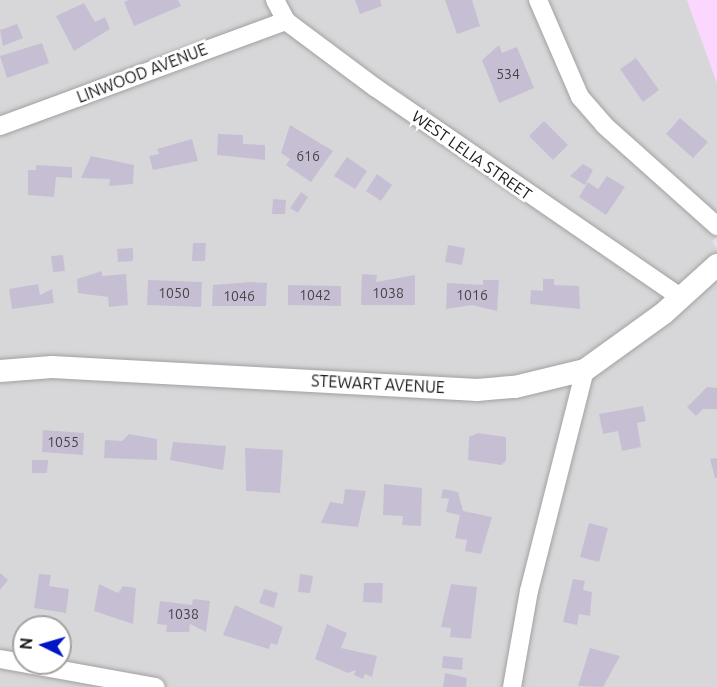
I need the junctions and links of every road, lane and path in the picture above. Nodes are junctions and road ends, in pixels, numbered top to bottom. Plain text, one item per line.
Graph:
1 (275, 0) edge
2 (538, 0) edge
3 (286, 21) junction
4 (0, 126) edge
5 (717, 225) edge
6 (717, 265) edge
7 (682, 298) junction
8 (585, 370) junction
9 (0, 371) edge
10 (0, 659) edge
11 (156, 687) edge
12 (512, 687) edge

1 - 3 street, WEST LELIA STREET
2 - 5 street
3 - 4 street, LINWOOD AVENUE
3 - 7 street, WEST LELIA STREET
6 - 7 street, STEWART AVENUE
7 - 8 street, STEWART AVENUE
8 - 9 street, STEWART AVENUE
8 - 12 street
10 - 11 street

